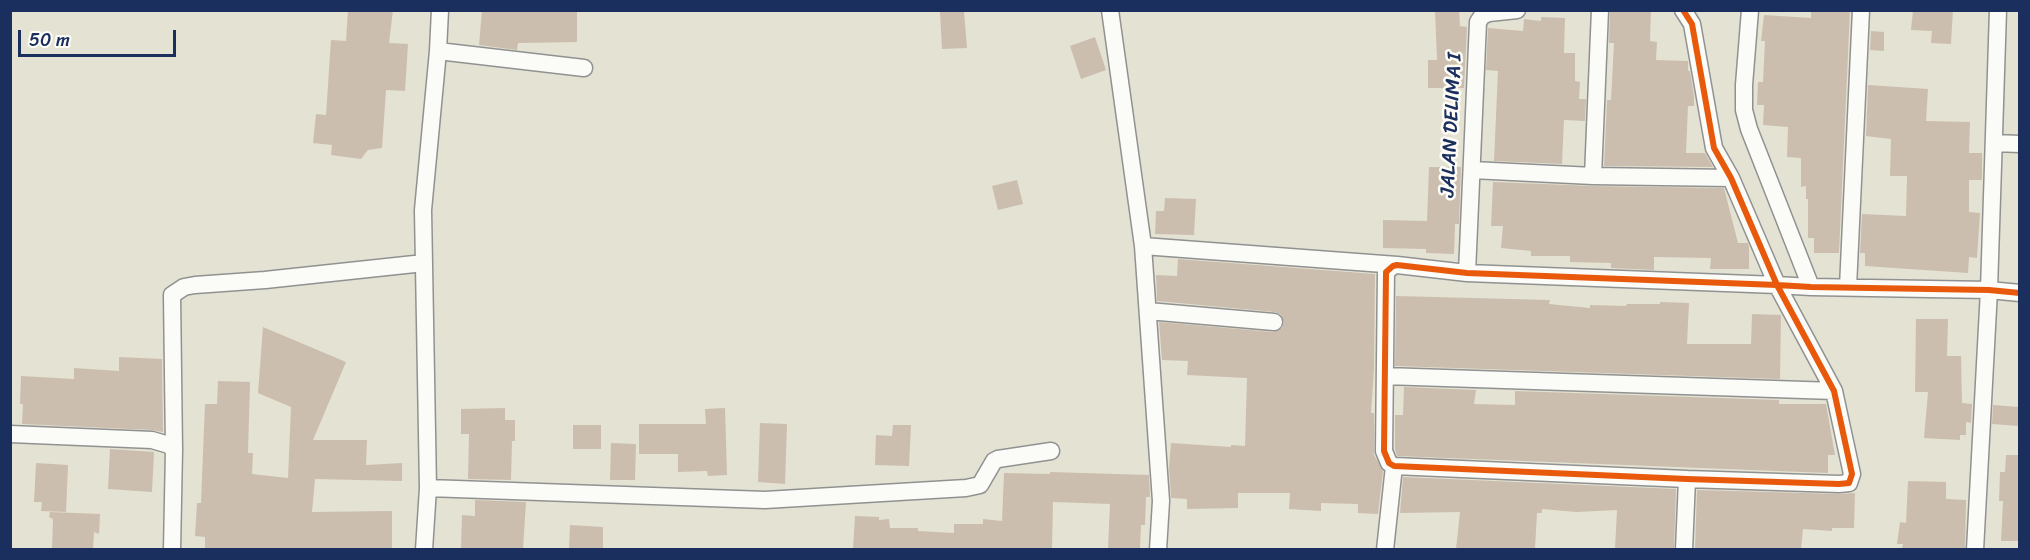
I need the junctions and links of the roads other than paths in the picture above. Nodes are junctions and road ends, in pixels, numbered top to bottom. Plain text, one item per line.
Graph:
1 (440, 10) edge
2 (1110, 10) edge
3 (1517, 10) edge
4 (1600, 10) edge
5 (1683, 10) edge
6 (1750, 10) edge
7 (1861, 10) edge
8 (1998, 10) edge
9 (438, 51) junction
10 (584, 68) dead end
11 (1994, 143) junction
12 (2019, 144) edge
13 (1472, 170) junction
14 (1593, 176) junction
15 (1731, 178) junction
16 (1143, 246) junction
17 (424, 263) junction
18 (1397, 265) junction
19 (1467, 273) junction
20 (1777, 285) junction
21 (1811, 286) junction
22 (1848, 287) junction
23 (1989, 290) junction
24 (2019, 293) edge
25 (1148, 311) junction
26 (1274, 322) dead end
27 (1385, 376) junction
28 (1834, 391) junction
29 (10, 434) edge
30 (174, 450) junction
31 (1051, 451) dead end
32 (1394, 466) junction
33 (1687, 479) junction
34 (428, 488) junction
35 (172, 549) edge
36 (424, 549) edge
37 (1158, 549) edge
38 (1385, 549) edge
39 (1683, 549) edge
40 (1975, 549) edge

1 - 9 street
2 - 16 street
3 - 13 street, JALAN DELIMA I
4 - 14 street
5 - 15 street
6 - 21 street
7 - 22 street
8 - 11 street
9 - 10 street
9 - 17 street
11 - 12 street
11 - 23 street
13 - 14 street
13 - 19 street, JALAN DELIMA I
14 - 15 street
15 - 20 street
16 - 18 street
16 - 25 street
17 - 30 street
17 - 34 street
18 - 19 street
18 - 27 street
19 - 20 street
20 - 21 street
20 - 28 street
21 - 22 street
22 - 23 street
23 - 24 street
23 - 40 street
25 - 26 street
25 - 37 street
27 - 28 street
27 - 32 street
28 - 33 street
29 - 30 street
30 - 35 street
31 - 34 street
32 - 33 street
32 - 38 street
33 - 39 street
34 - 36 street

